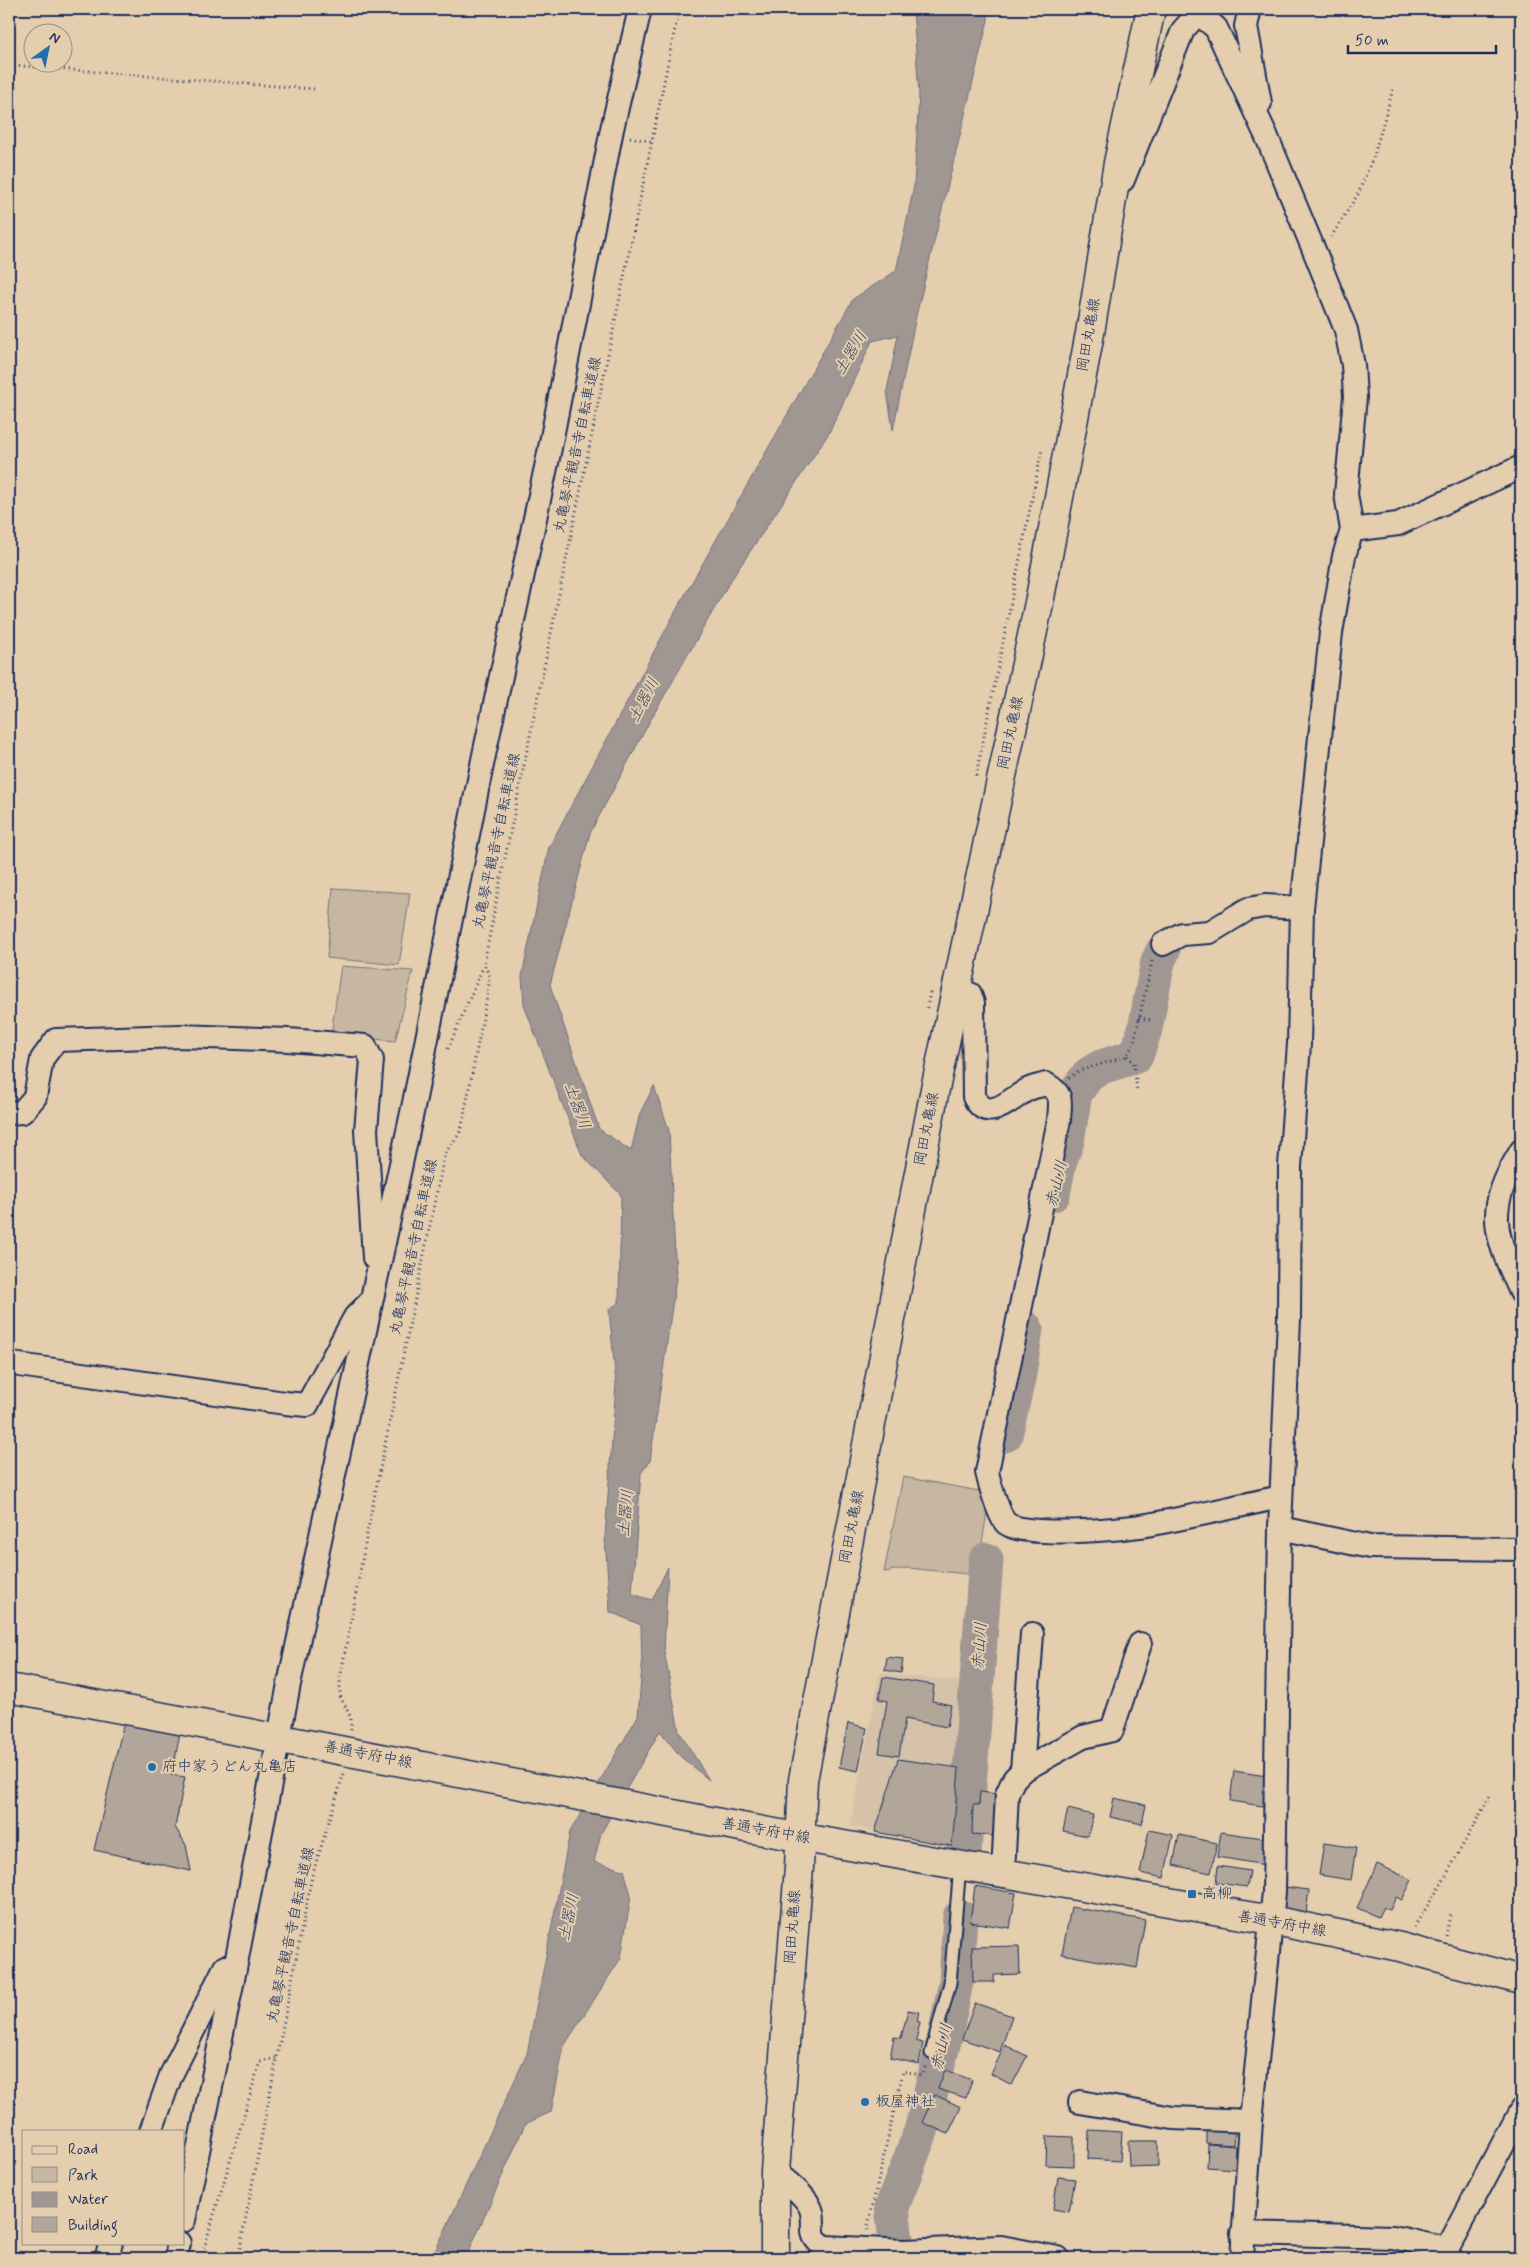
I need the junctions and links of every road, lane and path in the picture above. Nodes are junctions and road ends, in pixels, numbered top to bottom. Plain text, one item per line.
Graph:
1 (640, 9) edge
2 (679, 9) edge
3 (1150, 9) edge
4 (1250, 9) edge
5 (1198, 11) edge
6 (9, 65) edge
7 (1394, 86) dead end
8 (314, 89) dead end
9 (1266, 135) junction
10 (1110, 216) junction
11 (1316, 255) junction
12 (1044, 442) dead end
13 (1521, 467) edge
14 (1352, 530) junction
15 (975, 782) dead end
16 (1302, 908) junction
17 (1163, 944) joint
18 (484, 964) junction
19 (945, 987) junction
20 (927, 1011) dead end
21 (1139, 1018) junction
22 (1150, 1020) dead end
23 (446, 1053) dead end
24 (1127, 1056) junction
25 (1056, 1090) junction
26 (1137, 1091) dead end
27 (9, 1113) edge
28 (1521, 1151) edge
29 (374, 1292) junction
30 (1521, 1292) edge
31 (9, 1362) edge
32 (1281, 1497) junction
33 (1280, 1528) junction
34 (1521, 1549) edge
35 (1032, 1634) dead end
36 (1140, 1644) dead end
37 (9, 1688) edge
38 (280, 1738) junction
39 (350, 1738) dead end
40 (345, 1766) dead end
41 (1022, 1771) junction
42 (1490, 1796) dead end
43 (800, 1836) junction
44 (960, 1866) junction
45 (1003, 1874) junction
46 (1271, 1920) junction
47 (1400, 1947) junction
48 (235, 1969) junction
49 (1521, 1980) edge
50 (931, 2053) joint
51 (276, 2058) junction
52 (1080, 2102) dead end
53 (1521, 2110) edge
54 (1250, 2121) junction
55 (151, 2130) edge
56 (775, 2171) junction
57 (185, 2215) edge
58 (1242, 2232) junction
59 (111, 2244) edge
60 (179, 2244) edge
61 (862, 2250) junction
62 (1453, 2254) edge
63 (106, 2258) edge
64 (176, 2258) edge
65 (201, 2258) edge
66 (238, 2258) edge
67 (775, 2258) edge
68 (1058, 2258) edge
69 (1242, 2258) edge

1 - 29 street
2 - 18 path, 丸亀琴平観音寺自転車道線
3 - 10 main road, 岡田丸亀線
4 - 9 street
5 - 9 street
5 - 10 street
6 - 8 path
7 - 11 path
9 - 11 street
10 - 19 main road, 岡田丸亀線
11 - 14 street
12 - 15 path
13 - 14 street
14 - 16 street
16 - 17 street
16 - 32 street
17 - 21 path
18 - 23 path
18 - 39 path, 丸亀琴平観音寺自転車道線
19 - 20 path
19 - 25 street
19 - 43 main road, 岡田丸亀線
21 - 22 path
21 - 24 path
24 - 25 path
24 - 26 path
25 - 32 street
27 - 29 street
28 - 30 street
29 - 31 street
29 - 38 street
32 - 33 street
33 - 34 street
33 - 46 street
35 - 41 street
36 - 41 street
37 - 38 main road, 善通寺府中線
38 - 43 main road, 善通寺府中線, bridge
38 - 48 street
40 - 51 path, 丸亀琴平観音寺自転車道線
41 - 45 street
42 - 47 path
43 - 44 main road, 善通寺府中線
43 - 56 main road, 岡田丸亀線
44 - 45 main road, 善通寺府中線
44 - 50 lane
45 - 46 main road, 善通寺府中線
46 - 47 main road, 善通寺府中線
46 - 54 street
47 - 49 main road, 善通寺府中線
48 - 55 street
48 - 57 street
50 - 61 path
51 - 65 path
51 - 66 path, 丸亀琴平観音寺自転車道線
52 - 54 street
53 - 62 street
54 - 58 street
56 - 61 street
56 - 67 main road, 岡田丸亀線
58 - 62 street
58 - 69 street
59 - 63 street
60 - 64 street
61 - 68 street

